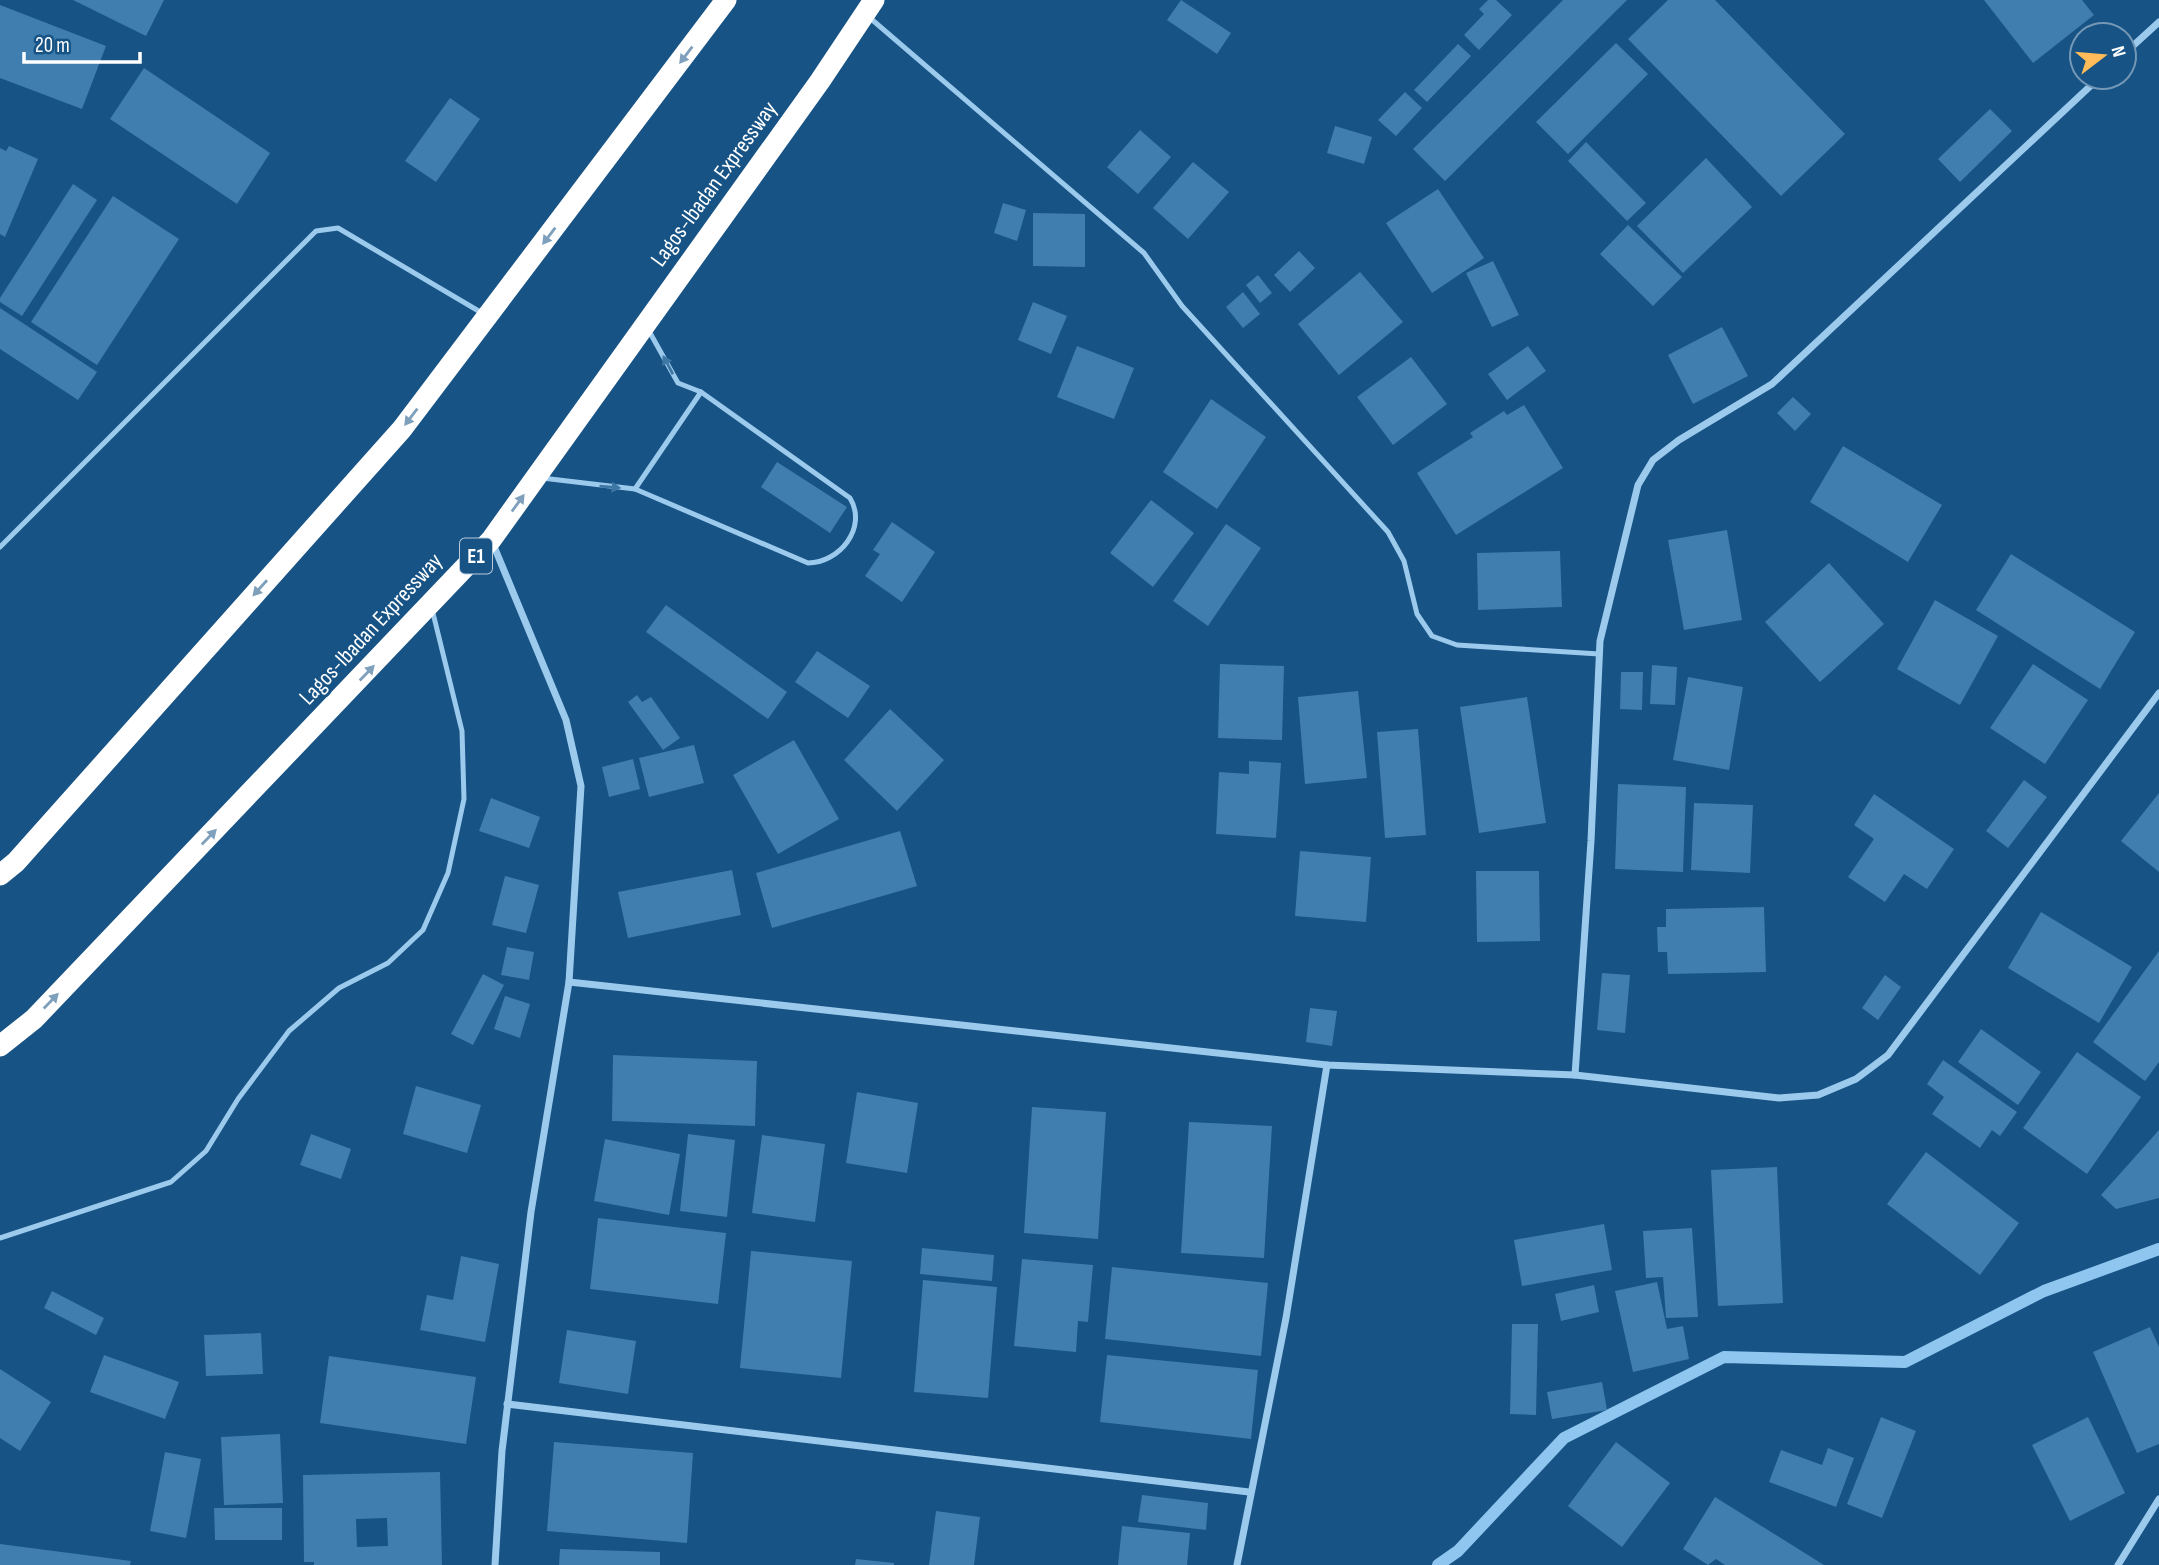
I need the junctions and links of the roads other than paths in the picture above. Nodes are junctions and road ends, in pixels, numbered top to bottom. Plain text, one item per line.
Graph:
1 (726, 0) edge
2 (869, 7) edge
3 (2159, 22) edge
4 (2138, 41) edge
5 (2085, 91) edge
6 (488, 317) junction
7 (646, 325) junction
8 (701, 392) junction
9 (537, 478) junction
10 (635, 489) junction
11 (491, 540) junction
12 (0, 547) edge
13 (431, 606) junction
14 (1599, 654) junction
15 (2159, 693) edge
16 (0, 875) edge
17 (569, 982) junction
18 (0, 1045) edge
19 (1327, 1065) junction
20 (1575, 1075) junction
21 (0, 1238) edge
22 (508, 1404) junction
23 (1249, 1492) junction
24 (2159, 1499) edge
25 (495, 1565) edge
26 (1237, 1565) edge
27 (2118, 1565) edge

1 -> 6 highway
2 - 7 highway, Lagos-Ibadan Expressway / E1
2 - 14 lane
3 - 4 street
5 - 14 street
6 - 12 lane
6 -> 16 highway
8 -> 7 lane
7 - 9 highway, Lagos-Ibadan Expressway / E1
8 - 10 lane
8 - 10 lane
9 -> 10 lane
11 -> 9 highway, Lagos-Ibadan Expressway / E1
11 - 13 highway, Lagos-Ibadan Expressway / E1
11 - 17 street
18 -> 13 highway, Lagos-Ibadan Expressway / E1
13 - 21 lane
14 - 20 street
15 - 20 street
17 - 19 street
17 - 22 street
19 - 20 street
19 - 23 street
22 - 23 street
22 - 25 street
23 - 26 street
24 - 27 street

